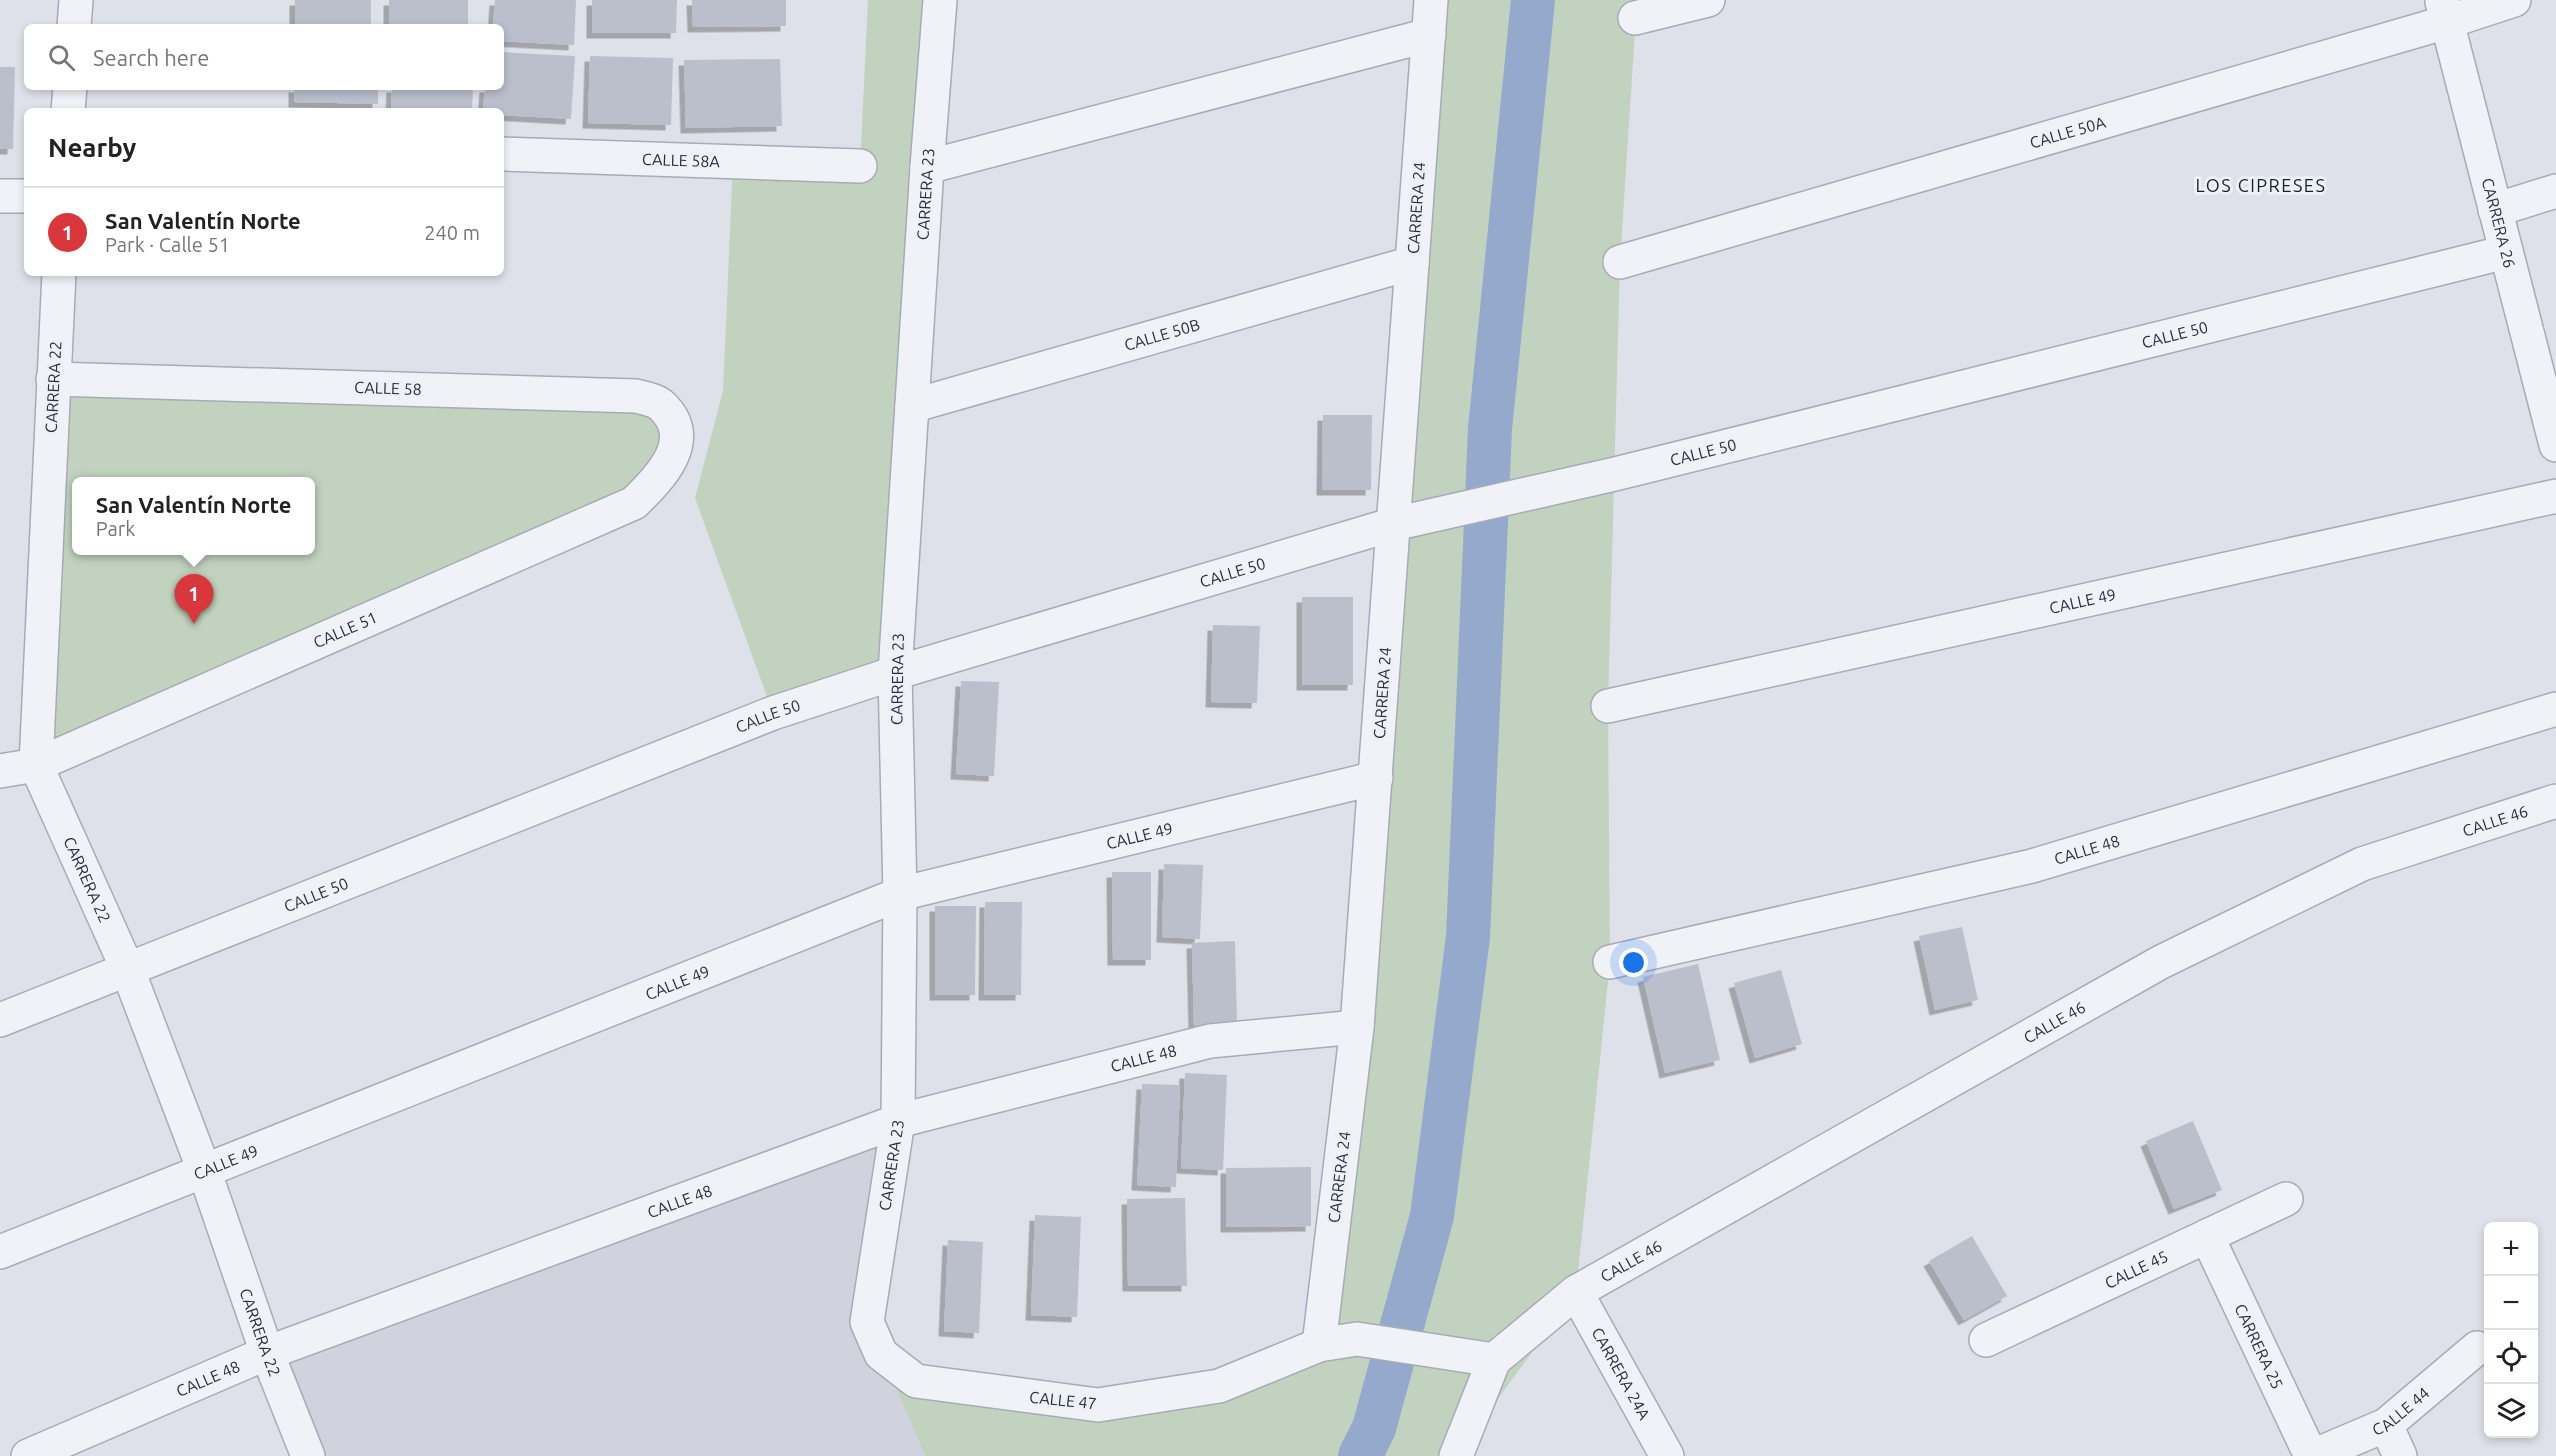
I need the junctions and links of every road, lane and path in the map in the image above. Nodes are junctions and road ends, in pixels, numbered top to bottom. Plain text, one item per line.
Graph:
1 (76, 0) edge
2 (940, 0) edge
3 (1431, 0) edge
4 (1708, 0) edge
5 (2514, 0) edge
6 (2444, 11) edge
7 (1635, 18) dead end
8 (74, 24) edge
9 (1429, 35) junction
10 (70, 90) edge
11 (68, 108) edge
12 (504, 154) edge
13 (860, 166) dead end
14 (927, 167) junction
15 (2556, 191) edge
16 (0, 196) edge
17 (24, 196) edge
18 (2496, 210) junction
19 (2506, 252) junction
20 (1620, 262) dead end
21 (1412, 263) junction
22 (59, 276) edge
23 (53, 379) junction
24 (912, 406) junction
25 (2554, 424) edge
26 (673, 459) joint
27 (2556, 496) edge
28 (1394, 524) junction
29 (895, 673) junction
30 (1608, 706) dead end
31 (2556, 709) edge
32 (36, 765) junction
33 (0, 771) edge
34 (1376, 778) junction
35 (2556, 801) edge
36 (900, 894) junction
37 (1610, 962) dead end
38 (127, 968) junction
39 (0, 1020) edge
40 (1357, 1027) junction
41 (898, 1121) junction
42 (204, 1170) junction
43 (2286, 1199) dead end
44 (2207, 1236) junction
45 (0, 1252) edge
46 (1576, 1292) junction
47 (1986, 1340) dead end
48 (1319, 1345) junction
49 (2477, 1348) dead end
50 (267, 1353) junction
51 (881, 1354) joint
52 (1494, 1360) junction
53 (2386, 1425) junction
54 (28, 1456) edge
55 (308, 1456) edge
56 (1456, 1456) edge
57 (1667, 1456) edge
58 (2312, 1456) edge
59 (2400, 1456) edge

1 - 8 street
2 - 14 street, CARRERA 23
3 - 9 street, CARRERA 24
4 - 7 street
5 - 6 street, CALLE 50A
6 - 18 street, CARRERA 26
6 - 20 street, CALLE 50A
9 - 14 street
9 - 21 street, CARRERA 24
10 - 11 street
12 - 13 street, CALLE 58A
14 - 24 street, CARRERA 23
15 - 18 street
16 - 17 street
18 - 19 street, CARRERA 26
19 - 25 street, CARRERA 26
19 - 28 street, CALLE 50
21 - 24 street, CALLE 50B
21 - 28 street, CARRERA 24
22 - 23 street, CARRERA 22
23 - 26 street, CALLE 58
23 - 32 street, CARRERA 22
24 - 29 street, CARRERA 23
26 - 32 street, CALLE 51
27 - 30 street, CALLE 49
28 - 29 street, CALLE 50
28 - 34 street, CARRERA 24
29 - 36 street, CARRERA 23
29 - 38 street, CALLE 50
31 - 37 street, CALLE 48
32 - 33 street, CALLE 51
32 - 38 street, CARRERA 22
34 - 36 street, CALLE 49
34 - 40 street, CARRERA 24
35 - 46 street, CALLE 46
36 - 41 street, CARRERA 23
36 - 42 street, CALLE 49
38 - 39 street, CALLE 50
38 - 42 street, CARRERA 22
40 - 41 street, CALLE 48
40 - 48 street, CARRERA 24
41 - 50 street, CALLE 48
41 - 51 street, CARRERA 23
42 - 45 street, CALLE 49
42 - 50 street, CARRERA 22
43 - 44 street, CALLE 45
44 - 47 street, CALLE 45
44 - 58 street, CARRERA 25
46 - 52 street, CALLE 46
46 - 57 street, CARRERA 24A
48 - 51 street, CALLE 47
48 - 52 street
49 - 53 street, CALLE 44
50 - 54 street, CALLE 48
50 - 55 street, CARRERA 22
52 - 56 street
53 - 58 street, CALLE 44
53 - 59 street

